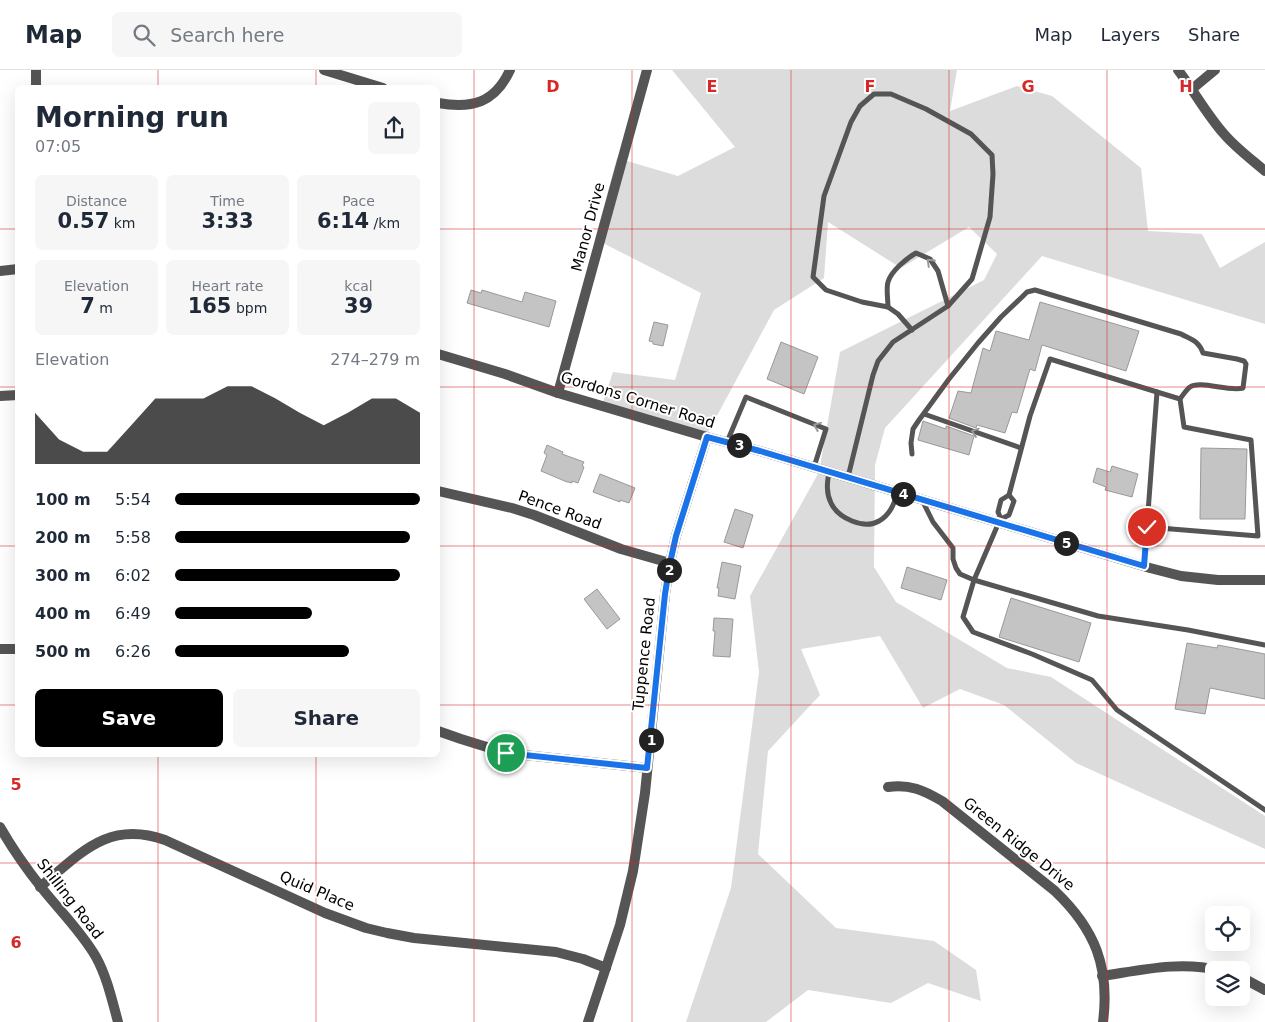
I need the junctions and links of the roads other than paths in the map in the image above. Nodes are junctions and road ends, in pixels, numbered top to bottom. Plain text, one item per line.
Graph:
1 (36, 70) edge
2 (324, 70) edge
3 (510, 70) edge
4 (647, 70) edge
5 (1178, 70) edge
6 (1215, 70) edge
7 (36, 85) edge
8 (373, 85) edge
9 (1192, 89) junction
10 (440, 103) edge
11 (1265, 171) edge
12 (15, 269) edge
13 (0, 271) edge
14 (948, 306) junction
15 (888, 307) junction
16 (912, 330) junction
17 (440, 355) edge
18 (1157, 392) junction
19 (558, 393) junction
20 (15, 395) edge
21 (0, 396) edge
22 (1180, 399) junction
23 (924, 414) junction
24 (707, 437) junction
25 (727, 442) junction
26 (1020, 448) junction
27 (912, 454) dead end
28 (814, 467) junction
29 (829, 472) junction
30 (848, 477) junction
31 (440, 491) edge
32 (898, 492) junction
33 (1009, 495) junction
34 (922, 499) junction
35 (1000, 521) junction
36 (1147, 527) junction
37 (670, 563) junction
38 (1144, 566) junction
39 (974, 580) junction
40 (1265, 580) edge
41 (1265, 645) edge
42 (15, 648) edge
43 (0, 649) edge
44 (440, 732) edge
45 (647, 768) junction
46 (888, 787) dead end
47 (1265, 810) edge
48 (0, 827) edge
49 (40, 887) junction
50 (1205, 967) edge
51 (606, 968) junction
52 (1102, 976) junction
53 (1250, 982) edge
54 (1265, 990) edge
55 (118, 1022) edge
56 (588, 1022) edge
57 (1103, 1022) edge

1 - 7 street
2 - 8 street
3 - 10 street
4 - 19 street, Manor Drive
5 - 9 street
6 - 9 street
9 - 11 street
12 - 13 street
14 -> 15 lane
14 - 15 lane
14 - 16 lane
15 - 16 lane
16 - 30 lane
17 - 19 street, Gordons Corner Road
18 - 22 lane
18 - 26 lane
18 - 36 lane
19 - 24 street, Gordons Corner Road
20 - 21 street
22 - 23 lane
22 - 36 lane
26 -> 23 lane
23 - 27 lane
24 - 25 street, Gordons Corner Road
24 - 37 street, Tuppence Road
25 - 28 street, Gordons Corner Road
28 -> 25 lane
26 - 33 lane
28 - 29 street, Gordons Corner Road
29 - 30 street, Gordons Corner Road
29 - 32 lane
30 - 32 street, Gordons Corner Road
31 - 37 street, Pence Road
32 - 34 street, Gordons Corner Road
33 - 35 lane
33 - 35 lane
34 - 35 street, Gordons Corner Road
34 - 39 lane
35 - 38 street, Gordons Corner Road
35 - 39 lane
36 - 38 lane
37 - 45 street, Tuppence Road
38 - 40 street, Gordons Corner Road
39 - 41 lane
39 - 47 lane
42 - 43 street
44 - 45 street
45 - 51 street, Tuppence Road
46 - 52 street, Green Ridge Drive
48 - 49 street, Shilling Road
49 - 51 street, Quid Place
49 - 55 street, Shilling Road
50 - 52 street
51 - 56 street, Tuppence Road
52 - 57 street, Green Ridge Drive
53 - 54 street

